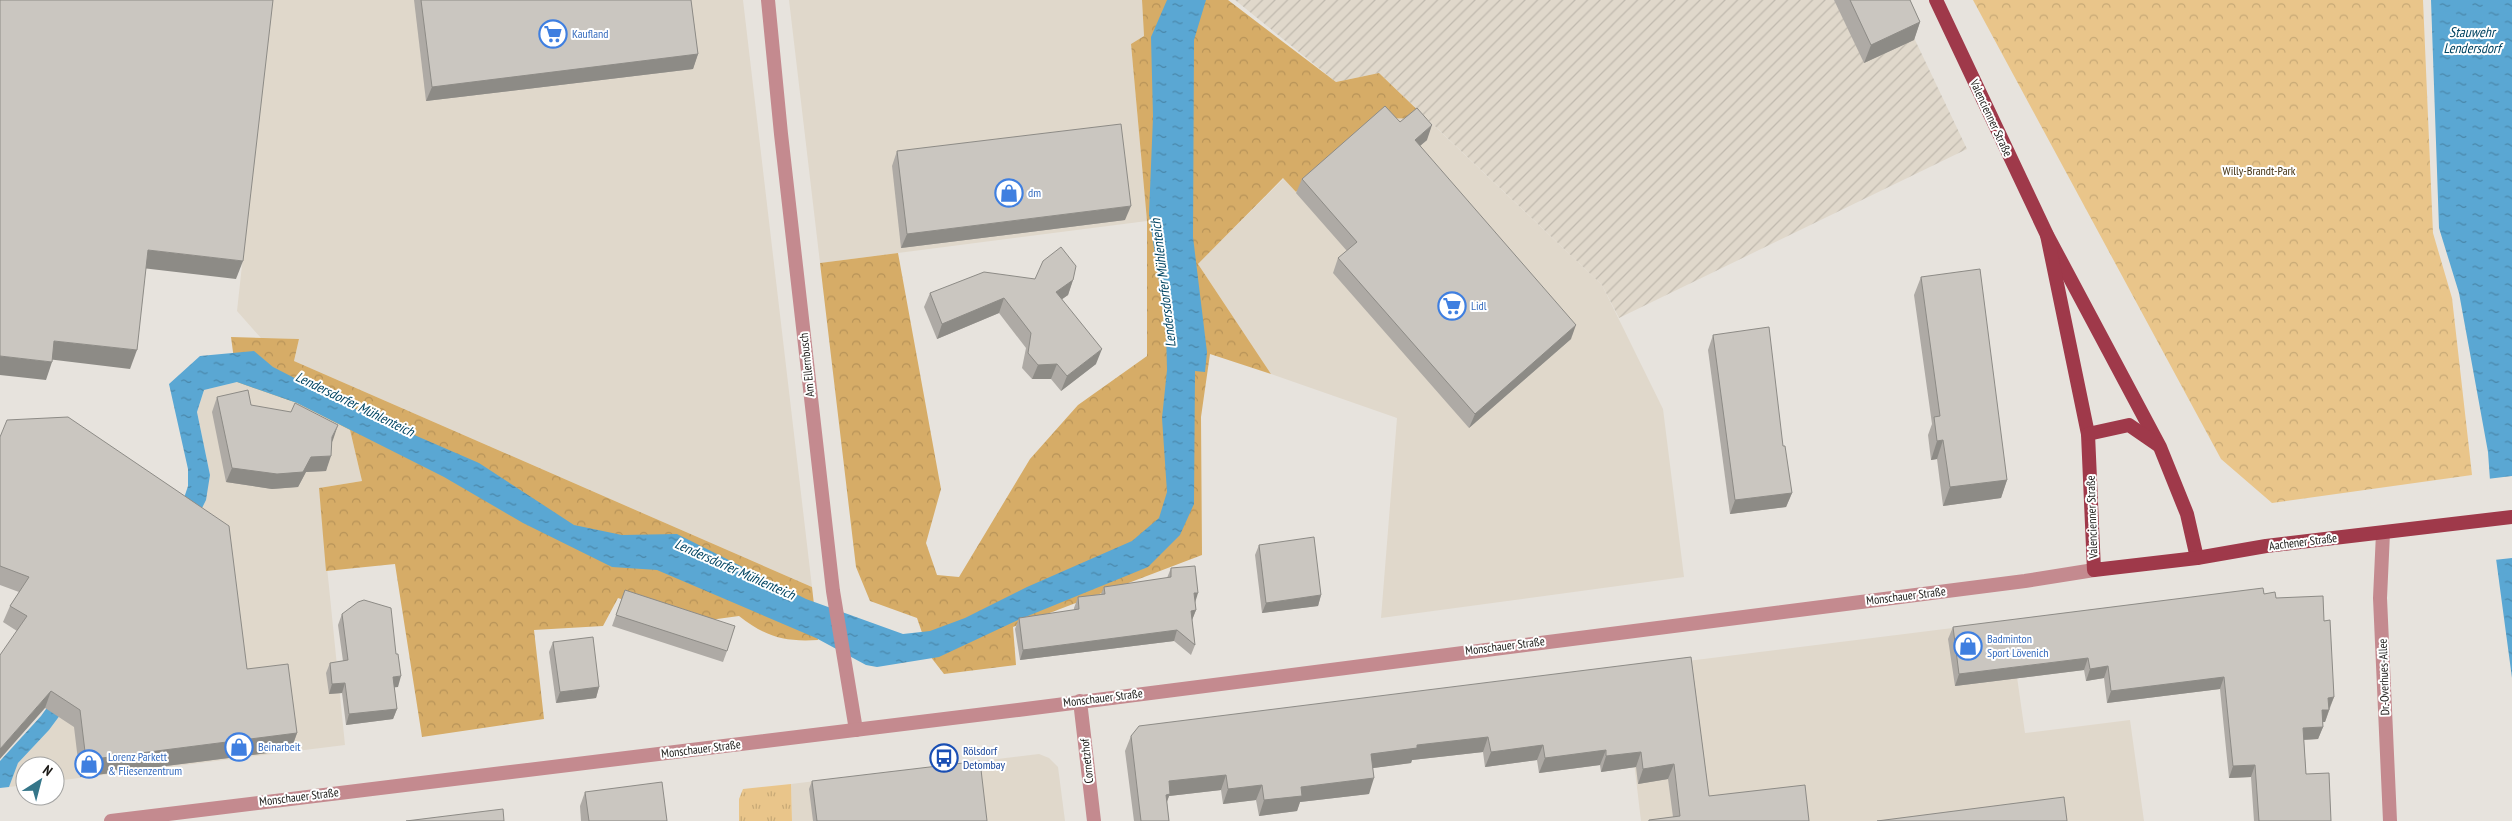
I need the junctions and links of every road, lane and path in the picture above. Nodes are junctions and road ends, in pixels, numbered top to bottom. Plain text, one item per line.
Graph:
1 (768, 0) edge
2 (1936, 0) edge
3 (2047, 235) junction
4 (2088, 434) junction
5 (2160, 447) junction
6 (2512, 517) edge
7 (2383, 533) junction
8 (2197, 558) junction
9 (2094, 570) junction
10 (1080, 701) junction
11 (856, 730) junction
12 (111, 821) edge
13 (1094, 821) edge
14 (2390, 821) edge

1 - 11 street, Am Ellernbusch
2 - 3 main road, Valencienner Straße
3 - 4 main road, Valencienner Straße
3 - 5 main road, Valencienner Straße
4 - 5 main road
4 - 9 main road, Valencienner Straße
5 - 8 main road, Valencienner Straße
6 - 7 main road, Aachener Straße
7 - 8 main road, Aachener Straße
7 - 14 street, Dr.-Overhues-Allee
8 - 9 main road, Aachener Straße
9 - 10 street, Monschauer Straße
10 - 11 street, Monschauer Straße
10 - 13 street, Cornetzhof
11 - 12 street, Monschauer Straße

